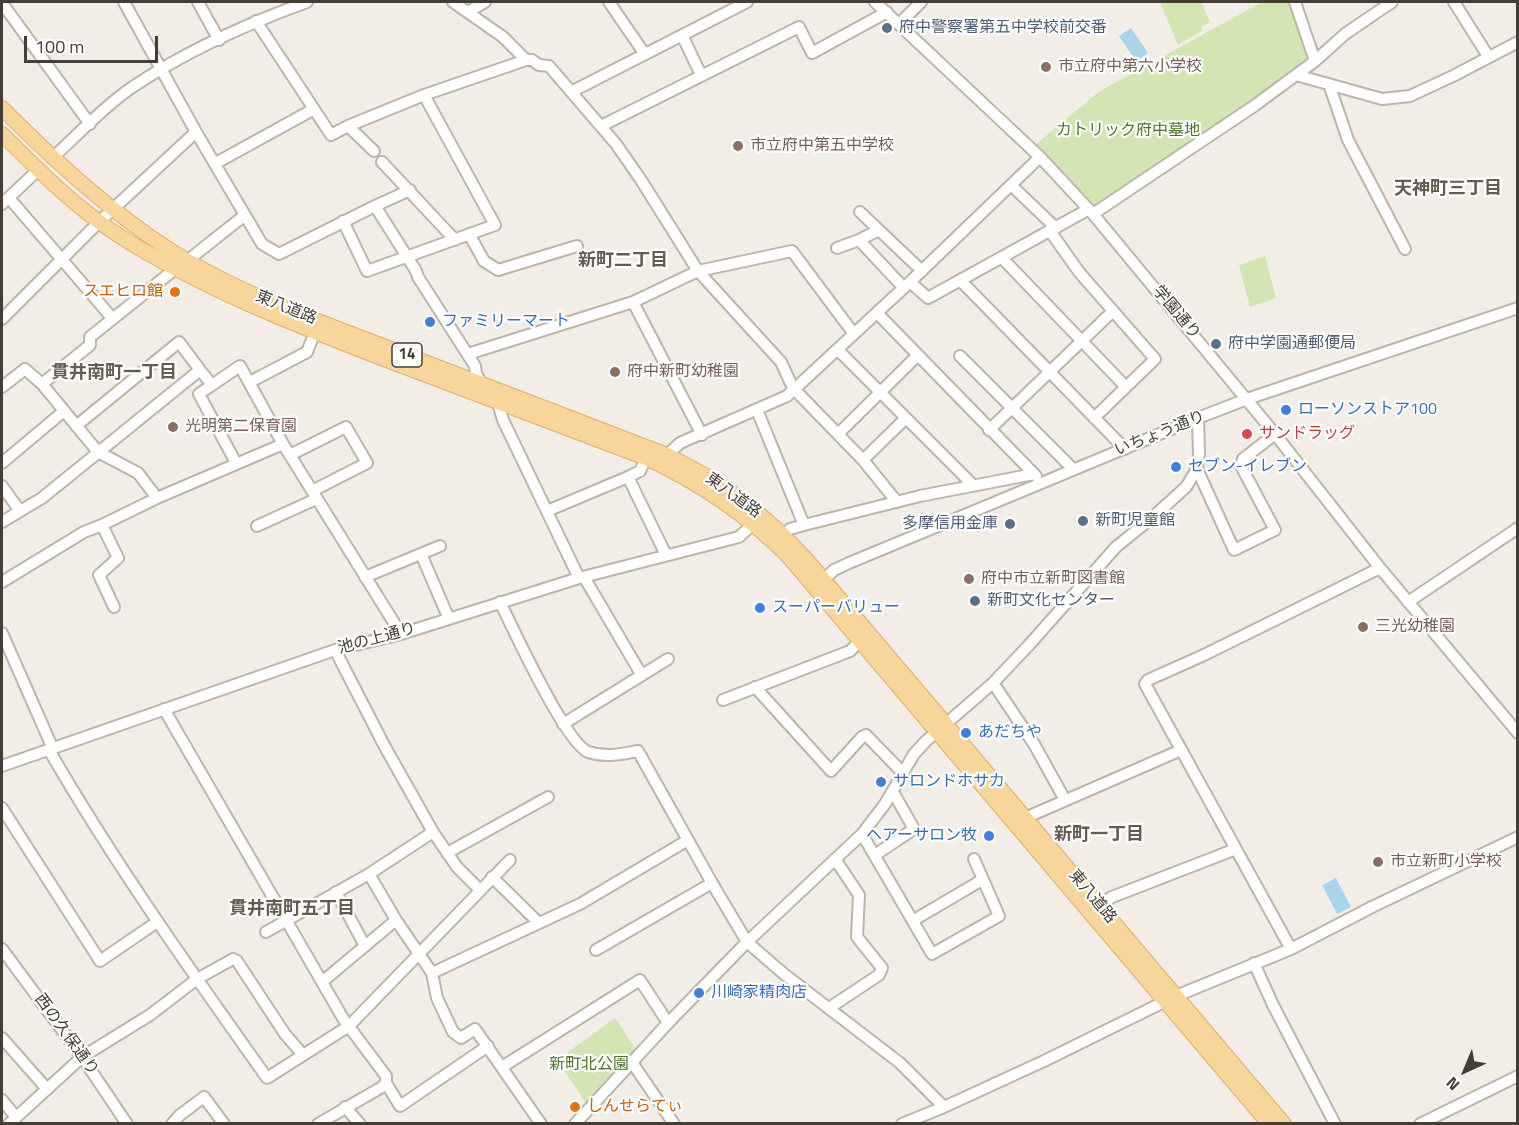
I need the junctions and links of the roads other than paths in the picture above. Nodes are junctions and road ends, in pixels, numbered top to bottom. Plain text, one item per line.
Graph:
1 (126, 2) edge
2 (198, 2) edge
3 (307, 2) edge
4 (453, 2) edge
5 (485, 2) edge
6 (609, 2) edge
7 (747, 2) edge
8 (875, 2) edge
9 (921, 2) edge
10 (1295, 2) edge
11 (1392, 2) edge
12 (1454, 2) edge
13 (2, 3) edge
14 (468, 12) junction
15 (887, 12) junction
16 (256, 21) junction
17 (899, 24) junction
18 (682, 35) junction
19 (219, 40) junction
20 (1518, 42) edge
21 (644, 53) junction
22 (1488, 56) junction
23 (526, 60) junction
24 (1315, 61) junction
25 (162, 69) junction
26 (701, 75) junction
27 (1296, 75) junction
28 (1329, 84) junction
29 (571, 92) junction
30 (424, 95) junction
31 (2, 108) edge
32 (314, 109) junction
33 (90, 124) junction
34 (348, 126) junction
35 (601, 126) junction
36 (196, 132) junction
37 (2, 134) edge
38 (374, 151) dead end
39 (1040, 157) junction
40 (52, 158) junction
41 (382, 162) dead end
42 (216, 163) junction
43 (38, 170) junction
44 (1011, 184) junction
45 (410, 190) junction
46 (5, 201) edge
47 (375, 206) junction
48 (114, 208) junction
49 (860, 212) dead end
50 (1091, 212) junction
51 (245, 215) junction
52 (343, 221) junction
53 (99, 222) junction
54 (879, 230) junction
55 (1053, 230) junction
56 (470, 234) junction
57 (455, 240) junction
58 (859, 240) junction
59 (577, 246) dead end
60 (837, 248) dead end
61 (1405, 249) dead end
62 (406, 255) junction
63 (1002, 258) junction
64 (62, 261) junction
65 (187, 261) junction
66 (175, 269) junction
67 (698, 271) junction
68 (922, 271) junction
69 (962, 281) junction
70 (907, 285) junction
71 (633, 302) junction
72 (1518, 308) edge
73 (1113, 312) junction
74 (877, 313) junction
75 (2, 319) edge
76 (113, 319) junction
77 (315, 332) junction
78 (854, 334) junction
79 (1082, 341) junction
80 (838, 350) junction
81 (468, 354) junction
82 (917, 356) junction
83 (960, 356) dead end
84 (200, 370) junction
85 (1050, 372) junction
86 (250, 382) junction
87 (42, 384) junction
88 (212, 384) junction
89 (482, 384) junction
90 (2, 387) edge
91 (1126, 387) junction
92 (793, 388) junction
93 (880, 392) junction
94 (1247, 399) junction
95 (498, 403) junction
96 (1012, 408) junction
97 (757, 410) junction
98 (64, 411) junction
99 (906, 418) junction
100 (1094, 418) junction
101 (1198, 418) junction
102 (76, 426) junction
103 (989, 430) junction
104 (838, 434) junction
105 (1275, 434) junction
106 (702, 435) junction
107 (283, 444) junction
108 (1125, 449) junction
109 (98, 452) junction
110 (290, 455) junction
111 (667, 455) junction
112 (646, 458) junction
113 (863, 460) junction
114 (2, 463) edge
115 (236, 463) junction
116 (1197, 469) junction
117 (1072, 470) junction
118 (628, 477) junction
119 (1038, 478) junction
120 (973, 485) junction
121 (2, 486) edge
122 (314, 495) junction
123 (157, 498) junction
124 (897, 502) junction
125 (20, 511) junction
126 (547, 511) junction
127 (2, 522) edge
128 (754, 523) junction
129 (102, 525) junction
130 (804, 525) junction
131 (257, 526) dead end
132 (1518, 528) edge
133 (783, 535) junction
134 (440, 546) dead end
135 (421, 554) junction
136 (666, 555) junction
137 (1380, 568) junction
138 (365, 577) junction
139 (581, 578) junction
140 (2, 582) edge
141 (819, 583) junction
142 (500, 602) junction
143 (1408, 602) junction
144 (114, 607) dead end
145 (449, 619) junction
146 (2, 633) edge
147 (400, 634) junction
148 (860, 641) junction
149 (335, 650) junction
150 (668, 659) dead end
151 (641, 674) junction
152 (993, 683) junction
153 (755, 687) junction
154 (723, 700) dead end
155 (164, 709) junction
156 (563, 724) junction
157 (940, 728) junction
158 (1518, 733) edge
159 (51, 749) junction
160 (1181, 750) junction
161 (2, 766) edge
162 (903, 772) junction
163 (893, 792) junction
164 (548, 797) dead end
165 (1065, 800) junction
166 (2, 808) edge
167 (1025, 818) junction
168 (433, 832) junction
169 (862, 834) junction
170 (1518, 837) edge
171 (688, 840) junction
172 (1236, 849) junction
173 (447, 853) junction
174 (875, 855) junction
175 (835, 859) junction
176 (974, 859) dead end
177 (510, 860) dead end
178 (369, 874) junction
179 (492, 878) junction
180 (982, 880) junction
181 (712, 883) junction
182 (480, 890) junction
183 (336, 892) junction
184 (1098, 906) junction
185 (286, 920) junction
186 (396, 920) junction
187 (914, 920) junction
188 (157, 922) junction
189 (539, 923) junction
190 (266, 932) dead end
191 (747, 942) junction
192 (365, 946) junction
193 (1291, 949) junction
194 (2, 950) edge
195 (596, 950) dead end
196 (418, 953) junction
197 (1254, 963) junction
198 (432, 973) junction
199 (197, 979) junction
200 (322, 982) junction
201 (1170, 999) junction
202 (829, 1008) junction
203 (668, 1023) junction
204 (349, 1026) junction
205 (2, 1038) edge
206 (488, 1046) junction
207 (303, 1055) junction
208 (82, 1057) junction
209 (631, 1061) junction
210 (502, 1067) junction
211 (1518, 1076) edge
212 (386, 1083) junction
213 (47, 1089) junction
214 (2, 1100) edge
215 (345, 1107) junction
216 (944, 1107) junction
217 (13, 1120) edge
218 (127, 1124) edge
219 (172, 1124) edge
220 (224, 1124) edge
221 (318, 1124) edge
222 (360, 1124) edge
223 (541, 1124) edge
224 (575, 1124) edge
225 (674, 1124) edge
226 (902, 1124) edge
227 (1269, 1124) edge
228 (1284, 1124) edge
229 (1335, 1124) edge
230 (1420, 1124) edge

1 - 25 street
2 - 19 street
3 - 16 street
4 - 14 street
5 - 14 street
6 - 21 street
7 - 18 street
8 - 15 street, 学園通り
9 - 17 street
10 - 24 street
11 - 24 street
12 - 22 street
13 - 33 street
14 - 23 street
15 - 17 street, 学園通り
15 - 26 street
16 - 19 street
16 - 32 street
17 - 39 street, 学園通り
18 - 21 street
18 - 26 street
19 - 25 street
20 - 22 street
21 - 29 street
22 - 28 street
23 - 29 street
23 - 30 street
24 - 27 street
25 - 33 street
25 - 36 street
26 - 35 street
27 - 28 street
27 - 50 street
28 - 61 street
29 - 35 street
30 - 34 street
30 - 56 street
31 - 40 main road, 東八道路 / 14
32 - 34 street
32 - 42 street
33 - 40 street
34 - 38 street
35 - 67 street
36 - 42 street
36 - 48 street
37 - 43 main road, 東八道路 / 14
39 - 44 street
39 - 50 street, 学園通り
40 - 48 main road, 東八道路 / 14
41 - 45 street
42 - 51 street
43 - 46 street
43 - 53 main road, 東八道路 / 14
44 - 55 street
44 - 68 street
45 - 47 street
45 - 57 street
46 - 64 street
47 - 52 street
47 - 62 street
48 - 53 street
48 - 65 main road, 東八道路 / 14
49 - 54 street
50 - 55 street
50 - 94 street, 学園通り
51 - 52 street
51 - 65 street
52 - 62 street
53 - 64 street
53 - 66 main road, 東八道路 / 14
54 - 58 street
54 - 68 street
55 - 63 street
55 - 73 street
56 - 57 street
56 - 59 street
57 - 62 street
58 - 60 street
58 - 70 street
62 - 81 street
63 - 69 street
63 - 79 street
64 - 75 street
64 - 76 street
65 - 89 main road, 東八道路 / 14
66 - 76 street
66 - 77 main road, 東八道路 / 14
67 - 71 street
67 - 78 street
67 - 92 street
68 - 70 street
69 - 70 street
69 - 85 street
70 - 74 street
71 - 81 street
71 - 106 street
72 - 94 street, いちょう通り
73 - 79 street
73 - 91 street
74 - 78 street
74 - 82 street
76 - 87 street
77 - 86 street
77 - 95 main road, 東八道路 / 14
78 - 80 street
79 - 85 street
79 - 91 street
80 - 92 street
80 - 93 street
81 - 89 street
82 - 93 street
82 - 103 street
83 - 96 street
84 - 88 street
84 - 102 street
84 - 109 street
85 - 96 street
85 - 100 street
86 - 88 street
86 - 107 street
87 - 90 street
87 - 98 street
88 - 115 street
89 - 95 street
89 - 111 main road, 東八道路 / 14
91 - 100 street
92 - 97 street
92 - 104 street
93 - 99 street
93 - 104 street
94 - 101 street, いちょう通り
94 - 105 street, 学園通り
95 - 112 main road, 東八道路 / 14
95 - 126 street
96 - 103 street
96 - 117 street
97 - 106 street
97 - 130 street
98 - 102 street
98 - 114 street
99 - 113 street
99 - 120 street
100 - 108 street
101 - 108 street, いちょう通り
101 - 116 street
102 - 109 street
103 - 119 street
104 - 113 street
105 - 116 street
105 - 137 street, 学園通り
106 - 111 street
107 - 110 street
107 - 115 street
108 - 117 street, いちょう通り
109 - 123 street
109 - 125 street
110 - 122 street
110 - 122 street
111 - 133 main road, 東八道路 / 14
112 - 118 street
112 - 128 main road, 東八道路 / 14
113 - 124 street
115 - 123 street
116 - 152 street
117 - 119 street, いちょう通り
118 - 126 street
118 - 136 street
119 - 120 street
119 - 141 street, いちょう通り
120 - 124 street
121 - 125 street
122 - 131 street
122 - 138 street
123 - 129 street
124 - 130 street
125 - 127 street
126 - 139 street
128 - 136 street, 池の上通り
128 - 141 main road, 東八道路 / 14
129 - 140 street
129 - 144 street
130 - 133 street
132 - 143 street
133 - 141 main road, 東八道路 / 14
134 - 135 street
135 - 138 street
135 - 145 street
136 - 139 street, 池の上通り
137 - 143 street, 学園通り
137 - 160 street
138 - 147 street
139 - 142 street, 池の上通り
139 - 151 street
141 - 148 main road, 東八道路 / 14
141 - 157 main road, 東八道路 / 14
142 - 145 street, 池の上通り
142 - 156 street
143 - 158 street, 学園通り
145 - 147 street, 池の上通り
146 - 159 street
147 - 149 street, 池の上通り
148 - 153 street
148 - 157 main road, 東八道路 / 14
149 - 155 street, 池の上通り
149 - 168 street
150 - 151 street
151 - 156 street
152 - 157 street
152 - 165 street
153 - 154 street
153 - 162 street
155 - 159 street, 池の上通り
155 - 185 street
156 - 171 street
157 - 162 street
157 - 167 main road, 東八道路 / 14
157 - 201 main road, 東八道路 / 14
159 - 161 street, 池の上通り
159 - 188 street
160 - 165 street
160 - 172 street
162 - 163 street
163 - 169 street
163 - 174 street
164 - 173 street
165 - 167 street
166 - 188 street
167 - 184 main road, 東八道路 / 14
168 - 173 street
168 - 178 street
169 - 174 street
169 - 175 street
170 - 193 street
171 - 181 street
171 - 189 street
172 - 184 street
172 - 193 street
173 - 182 street
174 - 187 street
175 - 191 street
175 - 202 street
176 - 180 street
177 - 179 street
178 - 183 street
178 - 186 street
179 - 182 street
179 - 189 street
180 - 187 street
180 - 187 street
181 - 191 street
181 - 195 street
182 - 196 street
183 - 185 street
183 - 192 street
184 - 201 main road, 東八道路 / 14
185 - 190 street
185 - 200 street
186 - 192 street
186 - 196 street
188 - 199 street
189 - 198 street
191 - 202 street
191 - 203 street
192 - 200 street
193 - 197 street
194 - 208 street, 西の久保通り
196 - 198 street
196 - 204 street
197 - 201 street
197 - 229 street
198 - 206 street
199 - 207 street
199 - 207 street
199 - 208 street
200 - 204 street
201 - 216 street
201 - 227 main road, 東八道路 / 14
201 - 228 main road, 東八道路 / 14
202 - 216 street
203 - 209 street
203 - 210 street
204 - 207 street
204 - 212 street
205 - 213 street
206 - 210 street
206 - 212 street
208 - 213 street
208 - 218 street, 西の久保通り
209 - 224 street
209 - 225 street
210 - 223 street
211 - 230 street
212 - 215 street
213 - 217 street
214 - 217 street
215 - 221 street
215 - 222 street
216 - 226 street
219 - 220 street

